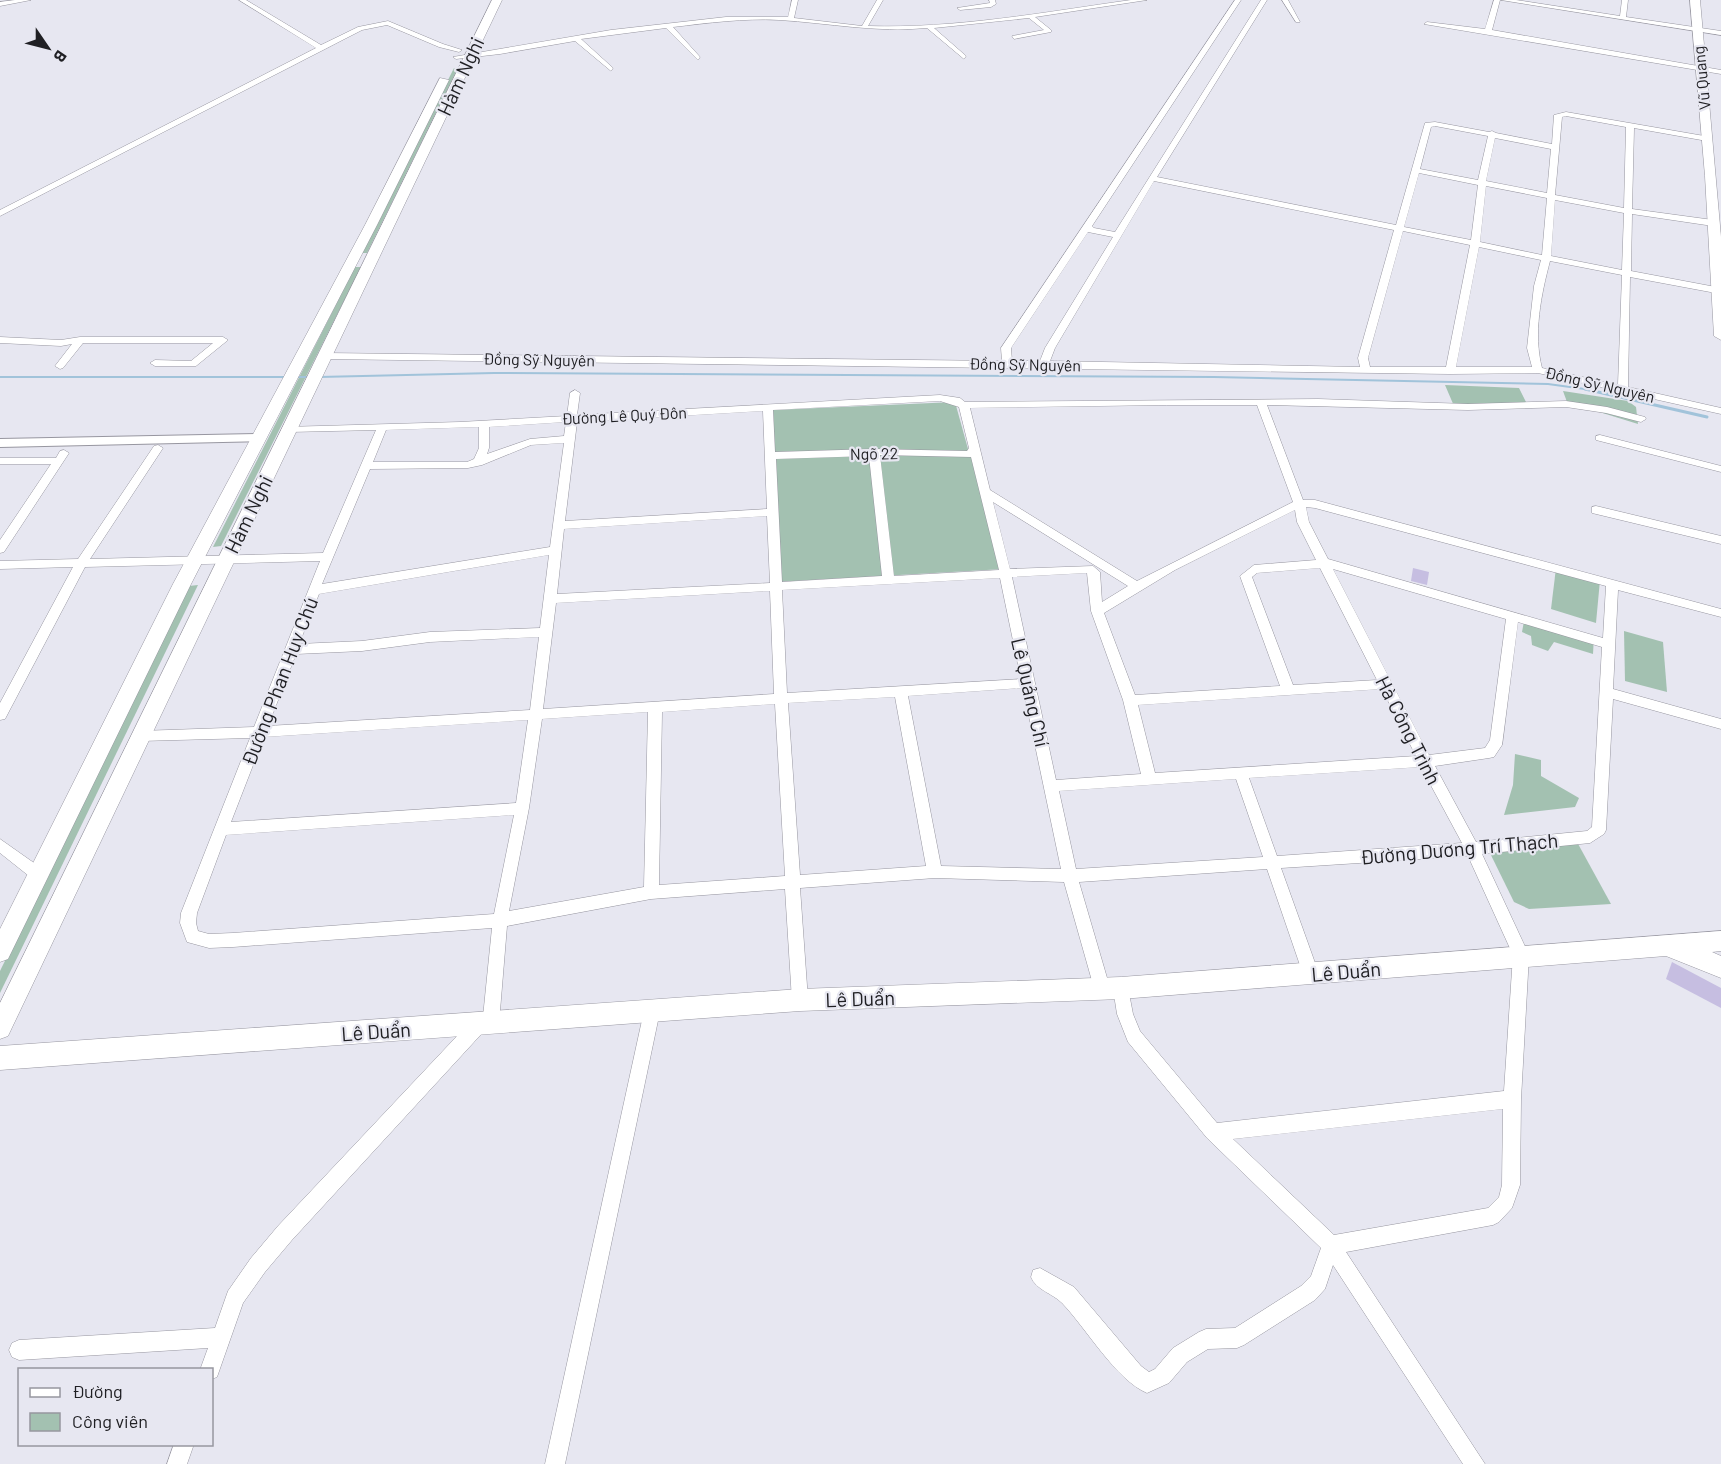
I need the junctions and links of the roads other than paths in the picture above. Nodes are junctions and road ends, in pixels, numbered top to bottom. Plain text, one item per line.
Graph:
1 (28, 0) edge
2 (242, 0) edge
3 (485, 0) edge
4 (497, 0) edge
5 (795, 0) edge
6 (880, 0) edge
7 (954, 0) edge
8 (992, 0) edge
9 (1082, 0) edge
10 (1144, 0) edge
11 (1238, 0) edge
12 (1264, 0) edge
13 (1285, 0) edge
14 (1497, 0) edge
15 (1504, 0) edge
16 (1625, 0) edge
17 (1695, 0) edge
18 (0, 4) edge
19 (1090, 7) junction
20 (960, 8) junction
21 (1030, 16) junction
22 (791, 18) junction
23 (1623, 19) junction
24 (970, 21) junction
25 (1298, 21) dead end
26 (1427, 24) dead end
27 (668, 26) junction
28 (928, 26) junction
29 (864, 28) junction
30 (1696, 30) junction
31 (1488, 32) junction
32 (1721, 33) edge
33 (1014, 37) dead end
34 (577, 39) junction
35 (321, 48) junction
36 (462, 54) junction
37 (964, 57) dead end
38 (698, 58) dead end
39 (1700, 68) junction
40 (611, 69) dead end
41 (1721, 72) edge
42 (1630, 126) junction
43 (1492, 133) junction
44 (1709, 138) junction
45 (1555, 147) junction
46 (1415, 170) junction
47 (1152, 178) junction
48 (1482, 182) junction
49 (1552, 197) junction
50 (1627, 211) junction
51 (0, 213) edge
52 (1713, 223) junction
53 (1091, 228) junction
54 (1399, 228) junction
55 (1118, 235) junction
56 (1475, 243) junction
57 (1546, 258) junction
58 (1627, 274) junction
59 (1720, 290) edge
60 (1721, 336) edge
61 (0, 340) edge
62 (80, 340) junction
63 (155, 363) dead end
64 (322, 363) junction
65 (1007, 363) junction
66 (1044, 364) junction
67 (60, 366) dead end
68 (1366, 370) junction
69 (1538, 370) junction
70 (1450, 371) junction
71 (1623, 389) junction
72 (575, 393) dead end
73 (1261, 402) junction
74 (960, 404) junction
75 (768, 407) junction
76 (1721, 411) edge
77 (571, 418) junction
78 (1641, 419) dead end
79 (484, 423) junction
80 (382, 428) junction
81 (289, 429) junction
82 (259, 438) junction
83 (1600, 438) dead end
84 (569, 439) junction
85 (0, 443) edge
86 (975, 447) junction
87 (158, 448) dead end
88 (874, 452) junction
89 (770, 456) junction
90 (0, 461) edge
91 (478, 463) junction
92 (367, 466) junction
93 (1721, 469) edge
94 (986, 492) junction
95 (1299, 504) junction
96 (1596, 510) dead end
97 (773, 512) junction
98 (560, 525) junction
99 (1721, 540) edge
100 (0, 549) edge
101 (557, 550) junction
102 (328, 558) junction
103 (226, 560) junction
104 (195, 561) junction
105 (81, 563) junction
106 (1326, 563) junction
107 (0, 565) edge
108 (1005, 572) junction
109 (888, 579) junction
110 (1612, 583) junction
111 (777, 585) junction
112 (1136, 586) junction
113 (314, 590) junction
114 (551, 599) junction
115 (1097, 611) junction
116 (1721, 613) edge
117 (1512, 617) junction
118 (547, 632) junction
119 (1609, 644) junction
120 (292, 649) junction
121 (1029, 683) junction
122 (1385, 684) junction
123 (901, 691) junction
124 (1289, 691) junction
125 (1607, 692) junction
126 (781, 698) junction
127 (1130, 700) junction
128 (655, 706) junction
129 (536, 713) junction
130 (0, 715) edge
131 (1721, 724) edge
132 (260, 732) junction
133 (140, 736) junction
134 (1425, 761) junction
135 (1241, 774) junction
136 (1149, 778) junction
137 (1052, 786) junction
138 (522, 808) junction
139 (222, 829) junction
140 (0, 845) edge
141 (1472, 849) junction
142 (1271, 863) junction
143 (935, 872) junction
144 (39, 875) junction
145 (1070, 876) junction
146 (793, 882) junction
147 (651, 892) junction
148 (500, 920) junction
149 (192, 937) joint
150 (1721, 941) edge
151 (1647, 945) junction
152 (0, 952) edge
153 (1521, 955) junction
154 (1721, 967) edge
155 (1311, 974) junction
156 (1111, 988) junction
157 (800, 1000) junction
158 (652, 1011) junction
159 (486, 1024) junction
160 (0, 1028) edge
161 (0, 1058) edge
162 (1512, 1099) junction
163 (1213, 1132) junction
164 (1331, 1245) junction
165 (1040, 1277) dead end
166 (221, 1337) junction
167 (19, 1350) dead end
168 (211, 1368) edge
169 (183, 1446) edge
170 (177, 1464) edge
171 (555, 1464) edge
172 (1474, 1464) edge

1 - 18 street
2 - 35 street
3 - 36 main road, Hàm Nghi
4 - 36 main road, Hàm Nghi
5 - 22 street
6 - 29 street
7 - 20 street
8 - 20 street
9 - 19 street
10 - 19 street
11 - 53 street
12 - 47 street
13 - 25 street
14 - 31 street
15 - 23 street
16 - 23 street
17 - 30 main road, Vũ Quang
19 - 21 street
20 - 24 street
21 - 24 street
21 - 33 street
22 - 27 street
22 - 29 street
23 - 30 street
24 - 28 street
26 - 31 street
27 - 34 street
27 - 38 street
28 - 29 street
28 - 37 street
30 - 32 street
30 - 39 main road, Vũ Quang
31 - 39 street
34 - 36 street
34 - 40 street
35 - 36 street
35 - 51 street
36 - 64 main road, Hàm Nghi
36 - 82 main road, Hàm Nghi
39 - 41 street
39 - 44 main road, Vũ Quang
42 - 44 street
42 - 45 street
42 - 50 street
43 - 45 street
43 - 46 street
43 - 48 street
44 - 52 main road, Vũ Quang
45 - 49 street
46 - 48 street
46 - 54 street
47 - 54 street
47 - 55 street
48 - 49 street
48 - 56 street
49 - 50 street
49 - 57 street
50 - 52 street
50 - 58 street
52 - 59 main road, Vũ Quang
53 - 55 street
53 - 65 street
54 - 56 street
54 - 68 street
55 - 66 street
56 - 57 street
56 - 70 street
57 - 58 street
57 - 69 street
58 - 59 street
58 - 71 street
59 - 60 main road, Vũ Quang
61 - 62 street
62 - 63 street
62 - 67 street
64 - 65 street, Đồng Sỹ Nguyên
64 - 81 main road, Hàm Nghi
65 - 66 street, Đồng Sỹ Nguyên
66 - 68 street, Đồng Sỹ Nguyên
68 - 70 street, Đồng Sỹ Nguyên
69 - 70 street, Đồng Sỹ Nguyên
69 - 71 street, Đồng Sỹ Nguyên
71 - 76 street, Đồng Sỹ Nguyên
72 - 77 street
73 - 74 street, Đường Lê Quý Đôn
73 - 78 street, Đường Lê Quý Đôn
73 - 95 street, Hà Công Trình
74 - 75 street, Đường Lê Quý Đôn
74 - 86 street, Lê Quảng Chí
75 - 77 street, Đường Lê Quý Đôn
75 - 89 street
77 - 79 street, Đường Lê Quý Đôn
77 - 84 street
79 - 80 street, Đường Lê Quý Đôn
79 - 91 street
80 - 81 street, Đường Lê Quý Đôn
80 - 92 street, Đường Phan Huy Chú
81 - 103 main road, Hàm Nghi
82 - 85 street
82 - 104 main road, Hàm Nghi
83 - 93 street
84 - 91 street
84 - 98 street
86 - 88 street, Ngõ 22
86 - 94 street, Lê Quảng Chí
87 - 105 street
88 - 89 street, Ngõ 22
88 - 109 street
89 - 97 street
90 - 100 street
91 - 92 street
92 - 102 street, Đường Phan Huy Chú
94 - 108 street, Lê Quảng Chí
94 - 112 street
95 - 106 street, Hà Công Trình
95 - 110 street
95 - 112 street
96 - 99 street
97 - 98 street
97 - 111 street
98 - 101 street
101 - 113 street
101 - 114 street
102 - 103 street
102 - 113 street, Đường Phan Huy Chú
103 - 104 street
103 - 133 main road, Hàm Nghi
104 - 105 street
104 - 144 main road, Hàm Nghi
105 - 107 street
105 - 130 street
106 - 117 street
106 - 122 street, Hà Công Trình
106 - 124 street
108 - 109 street
108 - 115 street
108 - 121 street, Lê Quảng Chí
109 - 111 street
110 - 116 street
110 - 119 street, Đường Dương Trí Thạch
111 - 114 street
111 - 126 street
112 - 115 street
113 - 120 street, Đường Phan Huy Chú
114 - 118 street
115 - 127 street
117 - 119 street
117 - 134 street
118 - 120 street
118 - 129 street
119 - 125 street, Đường Dương Trí Thạch
120 - 132 street, Đường Phan Huy Chú
121 - 123 street
121 - 137 street, Lê Quảng Chí
122 - 124 street
122 - 134 street, Hà Công Trình
123 - 126 street
123 - 143 street
124 - 127 street
125 - 131 street
125 - 141 street, Đường Dương Trí Thạch
126 - 128 street
126 - 146 street
127 - 136 street
128 - 129 street
128 - 147 street
129 - 132 street
129 - 138 street
132 - 133 street
132 - 139 street, Đường Phan Huy Chú
133 - 160 main road, Hàm Nghi
134 - 135 street
134 - 141 street, Hà Công Trình
135 - 136 street
135 - 142 street
136 - 137 street
137 - 145 street, Lê Quảng Chí
138 - 139 street
138 - 148 street
139 - 149 street, Đường Phan Huy Chú
140 - 144 street
141 - 142 street, Đường Dương Trí Thạch
141 - 153 street, Hà Công Trình
142 - 145 street, Đường Dương Trí Thạch
142 - 155 street
143 - 145 street, Đường Dương Trí Thạch
143 - 146 street, Đường Dương Trí Thạch
144 - 152 main road, Hàm Nghi
145 - 156 street, Lê Quảng Chí
146 - 147 street, Đường Dương Trí Thạch
146 - 157 street
147 - 148 street, Đường Dương Trí Thạch
148 - 149 street, Đường Dương Trí Thạch
148 - 159 street
150 - 151 main road, Lê Duẩn
151 - 153 main road, Lê Duẩn
151 - 154 main road
153 - 155 main road, Lê Duẩn
153 - 162 street
155 - 156 main road, Lê Duẩn
156 - 157 main road, Lê Duẩn
156 - 163 street, Lê Quảng Chí
157 - 158 main road, Lê Duẩn
158 - 159 main road, Lê Duẩn
158 - 171 street
159 - 161 main road, Lê Duẩn
159 - 166 street
162 - 163 street
162 - 164 street
163 - 164 street, Lê Quảng Chí
164 - 165 street
164 - 172 street, Lê Quảng Chí
166 - 167 street
166 - 168 street
169 - 170 street

